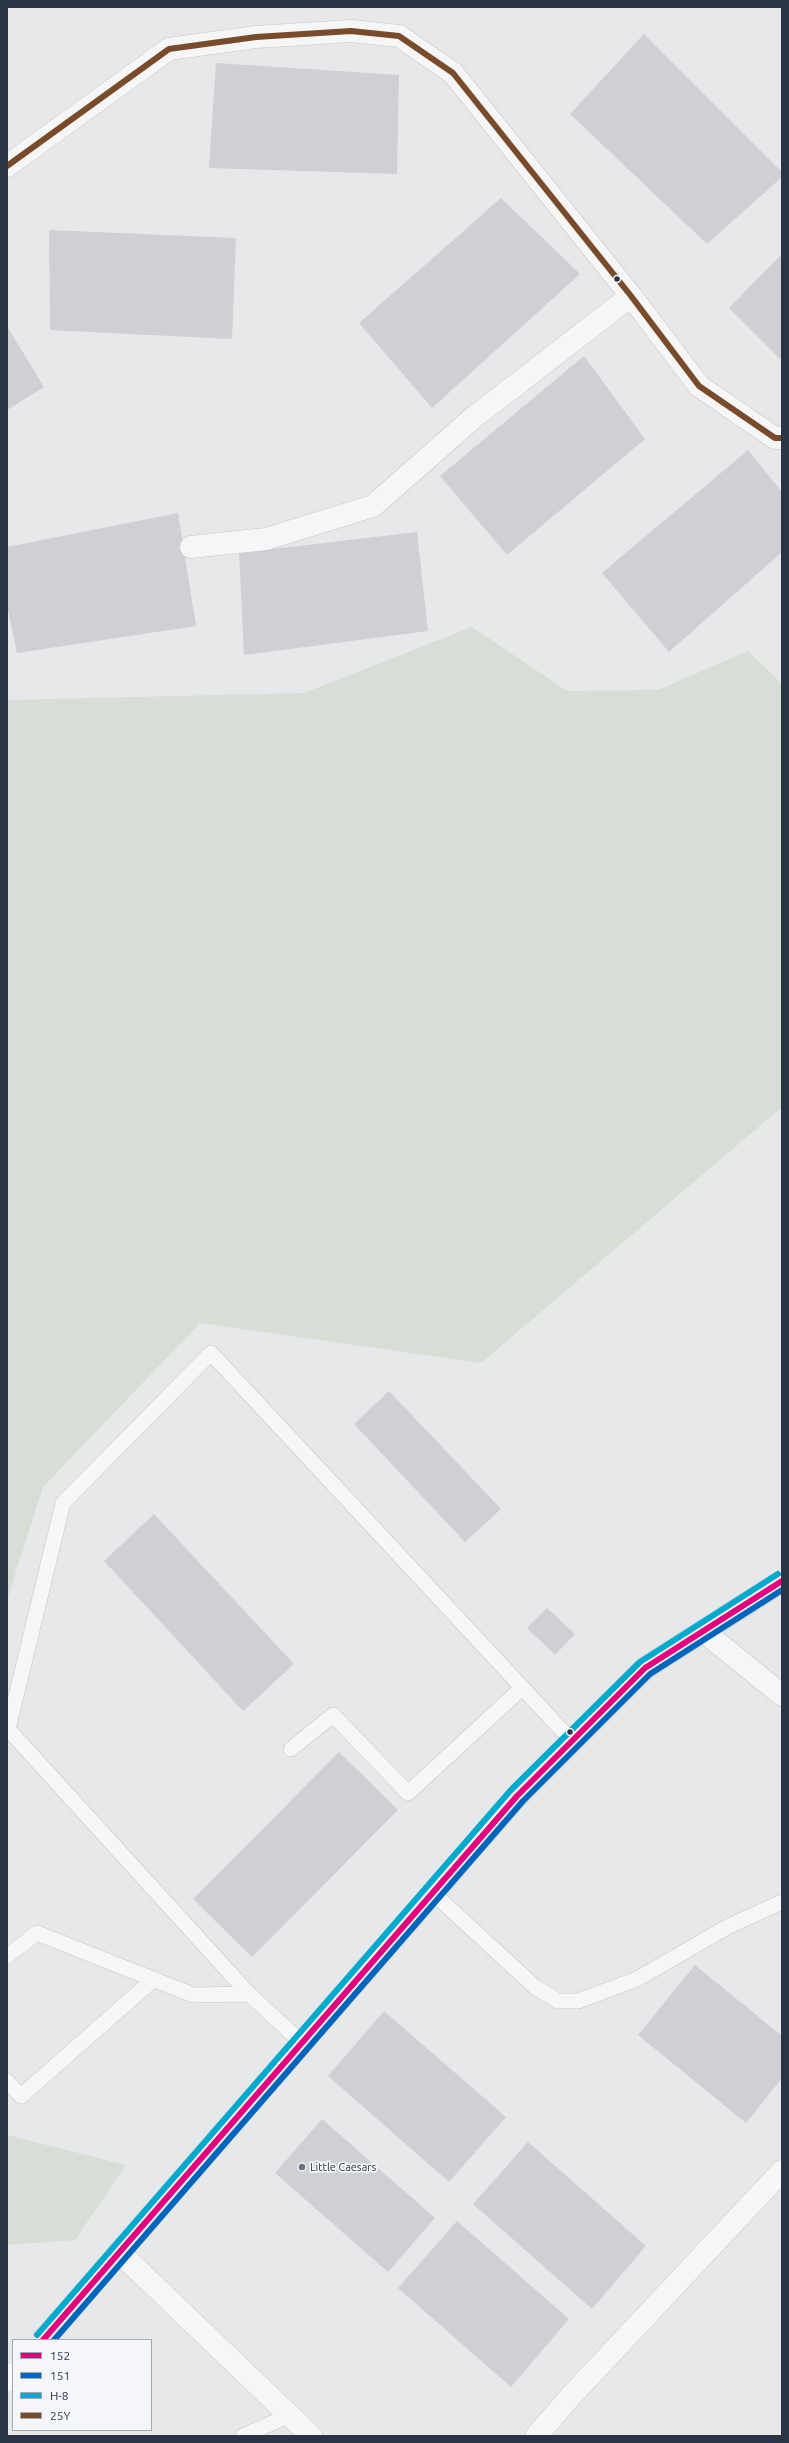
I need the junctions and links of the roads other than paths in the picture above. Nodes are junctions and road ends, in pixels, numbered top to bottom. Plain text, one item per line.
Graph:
1 (7, 166) edge
2 (631, 296) junction
3 (782, 438) edge
4 (191, 547) dead end
5 (782, 1581) edge
6 (702, 1631) junction
7 (522, 1688) junction
8 (782, 1695) edge
9 (572, 1741) junction
10 (291, 1749) dead end
11 (433, 1893) junction
12 (782, 1902) edge
13 (7, 1956) edge
14 (154, 1979) junction
15 (249, 1994) junction
16 (302, 2043) junction
17 (7, 2081) edge
18 (782, 2171) edge
19 (119, 2252) junction
20 (43, 2339) edge
21 (290, 2415) junction
22 (243, 2436) edge
23 (311, 2436) edge
24 (536, 2436) edge

1 - 2 street
2 - 3 street
2 - 4 street
5 - 6 street
6 - 8 street
6 - 9 street
7 - 9 lane
7 - 10 lane
7 - 15 lane
9 - 11 street
11 - 12 lane
11 - 16 street
13 - 14 lane
14 - 15 lane
14 - 17 lane
15 - 16 lane
16 - 19 street
18 - 24 street
19 - 20 street
19 - 21 street
21 - 22 lane
21 - 23 street

